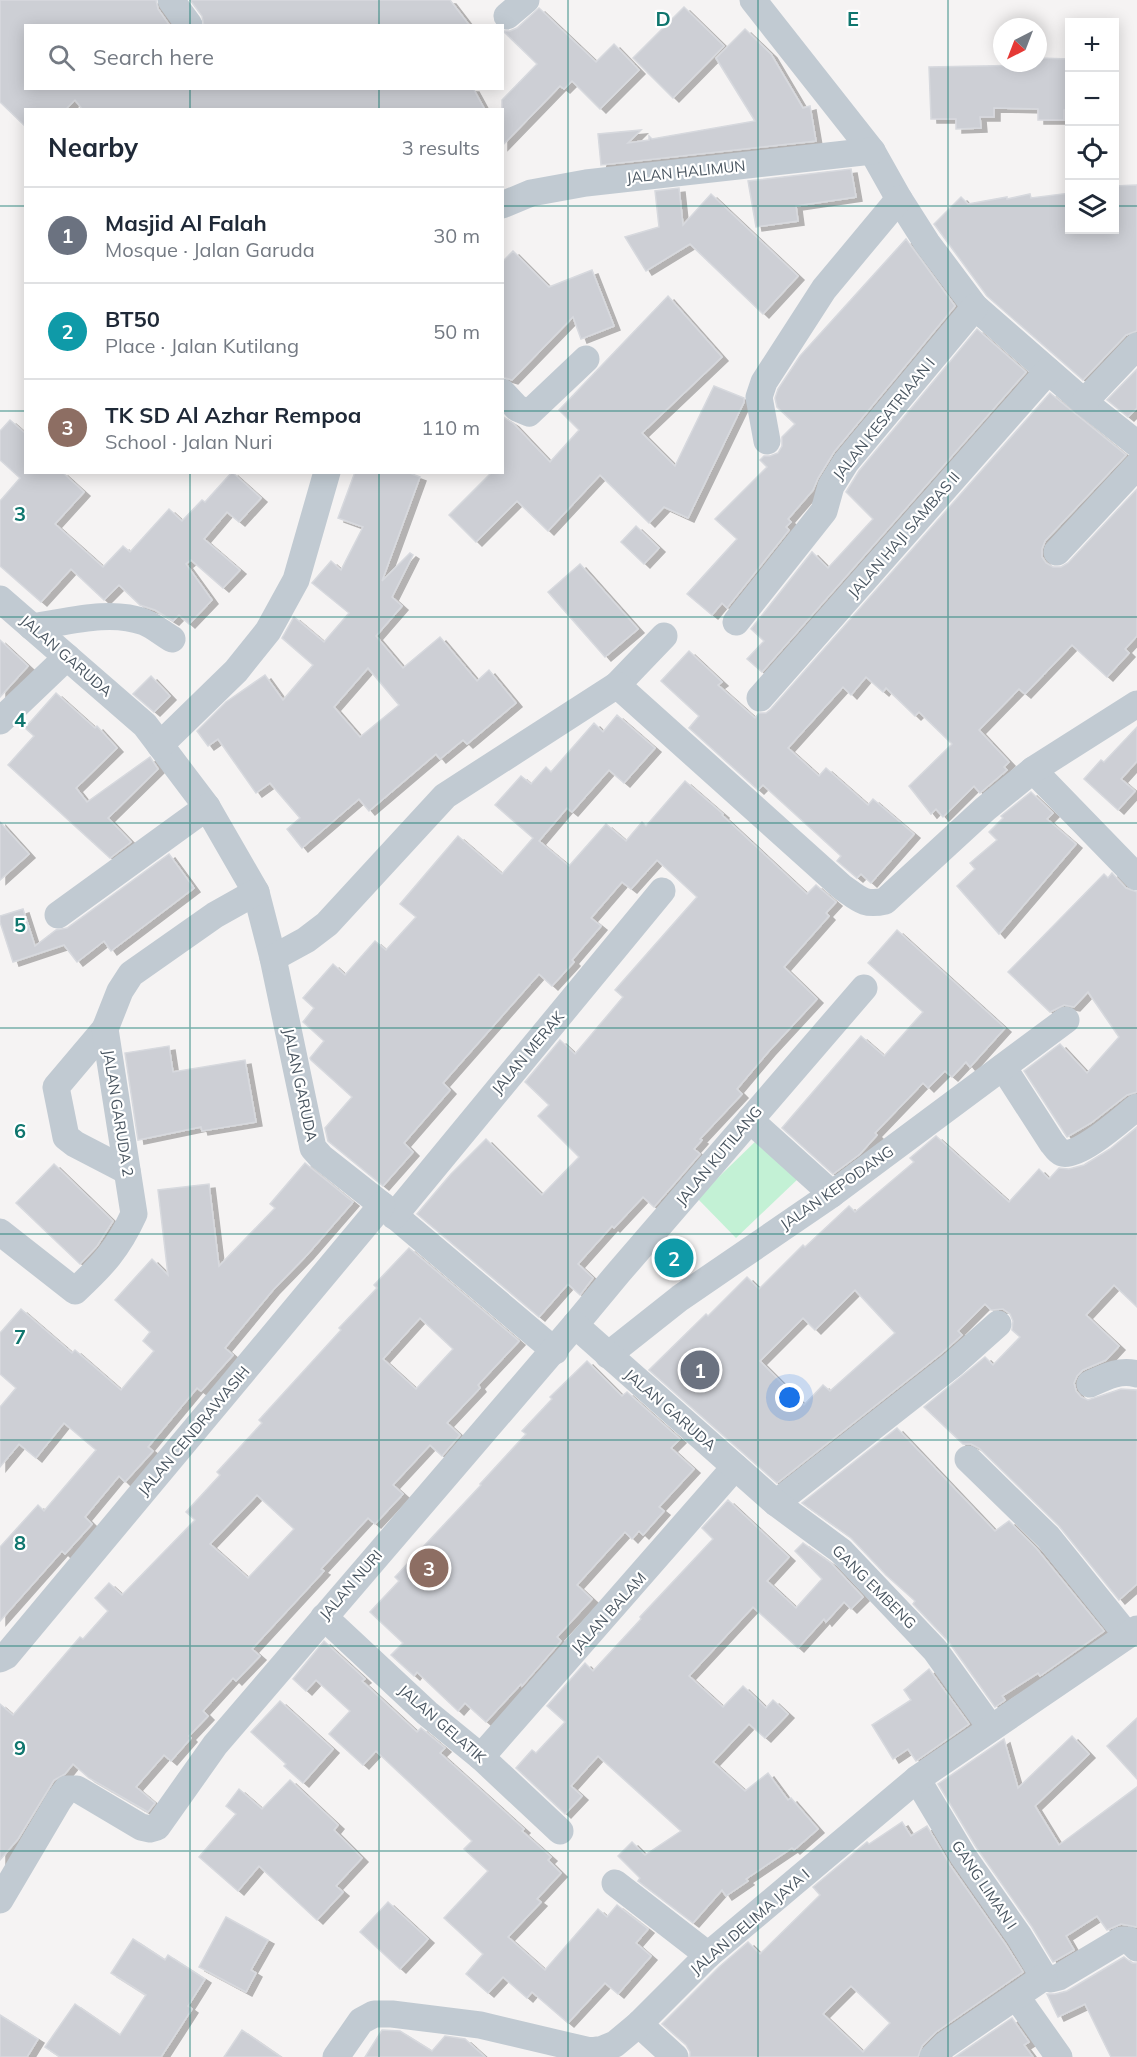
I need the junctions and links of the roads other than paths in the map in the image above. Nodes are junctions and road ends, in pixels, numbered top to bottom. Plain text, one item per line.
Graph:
1 (171, 0) edge
2 (753, 0) edge
3 (188, 24) edge
4 (872, 151) junction
5 (898, 199) junction
6 (504, 204) edge
7 (975, 307) junction
8 (1137, 346) edge
9 (586, 358) dead end
10 (1048, 371) junction
11 (504, 394) edge
12 (1084, 402) junction
13 (767, 441) dead end
14 (1137, 444) edge
15 (1137, 466) edge
16 (326, 474) edge
17 (1057, 552) dead end
18 (0, 599) edge
19 (736, 622) dead end
20 (32, 627) junction
21 (664, 636) dead end
22 (172, 639) dead end
23 (67, 657) junction
24 (617, 685) junction
25 (760, 698) dead end
26 (1137, 704) edge
27 (0, 721) edge
28 (160, 746) junction
29 (1033, 770) junction
30 (207, 807) junction
31 (1137, 877) edge
32 (662, 891) dead end
33 (256, 892) junction
34 (58, 915) dead end
35 (273, 958) junction
36 (864, 988) dead end
37 (1066, 1020) dead end
38 (105, 1029) junction
39 (1003, 1067) junction
40 (1137, 1107) edge
41 (750, 1120) junction
42 (128, 1171) junction
43 (832, 1194) junction
44 (388, 1211) junction
45 (0, 1232) edge
46 (998, 1324) dead end
47 (575, 1325) junction
48 (555, 1351) junction
49 (608, 1355) junction
50 (1137, 1374) edge
51 (1090, 1384) dead end
52 (968, 1459) dead end
53 (735, 1467) junction
54 (776, 1503) junction
55 (324, 1617) junction
56 (1132, 1632) edge
57 (3, 1658) edge
58 (991, 1728) junction
59 (481, 1757) junction
60 (916, 1779) junction
61 (561, 1831) dead end
62 (615, 1883) dead end
63 (0, 1900) edge
64 (1137, 1948) edge
65 (708, 1955) junction
66 (1052, 1977) junction
67 (1016, 1996) junction
68 (639, 2024) junction
69 (336, 2057) edge
70 (675, 2057) edge
71 (933, 2057) edge
72 (1059, 2057) edge

1 - 3 street
2 - 4 street
4 - 5 street
4 - 6 street, JALAN HALIMUN
5 - 7 street
5 - 13 street
7 - 10 street
7 - 19 street, JALAN KESATRIAAN I
8 - 12 street
9 - 11 street
10 - 12 street
10 - 25 street, JALAN HAJI SAMBAS II
12 - 14 street
15 - 17 street
16 - 28 street
18 - 20 street, JALAN GARUDA
20 - 22 street
20 - 23 street, JALAN GARUDA
21 - 24 street
23 - 27 street
23 - 28 street, JALAN GARUDA
24 - 29 street
24 - 35 street
26 - 29 street
28 - 30 street, JALAN GARUDA
29 - 31 street
30 - 33 street, JALAN GARUDA
30 - 34 street
32 - 44 street, JALAN MERAK
33 - 35 street, JALAN GARUDA
33 - 38 street, JALAN GARUDA 2
35 - 44 street, JALAN GARUDA
36 - 41 street, JALAN KUTILANG
37 - 39 street, JALAN KEPODANG
38 - 42 street, JALAN GARUDA 2
38 - 42 street
39 - 40 street
39 - 43 street, JALAN KEPODANG
41 - 43 street
41 - 47 street, JALAN KUTILANG
42 - 45 street, JALAN GARUDA 2
43 - 49 street, JALAN KEPODANG
44 - 48 street, JALAN GARUDA
44 - 57 street, JALAN CENDRAWASIH
46 - 54 street
47 - 48 street
47 - 49 street, JALAN GARUDA
48 - 55 street, JALAN NURI
49 - 53 street, JALAN GARUDA
50 - 51 street
52 - 56 street
53 - 54 street, GANG EMBENG
53 - 59 street, JALAN BALAM
54 - 58 street, GANG EMBENG
55 - 59 street, JALAN GELATIK
55 - 63 street, JALAN NURI
56 - 58 street, JALAN DELIMA JAYA I
58 - 60 street, JALAN DELIMA JAYA I
59 - 61 street, JALAN GELATIK
60 - 65 street, JALAN DELIMA JAYA I
60 - 66 street, GANG LIMAN I
62 - 65 street
64 - 66 street
65 - 68 street, JALAN DELIMA JAYA I
66 - 67 street
67 - 71 street
67 - 72 street
68 - 69 street, JALAN DELIMA JAYA I
68 - 70 street

